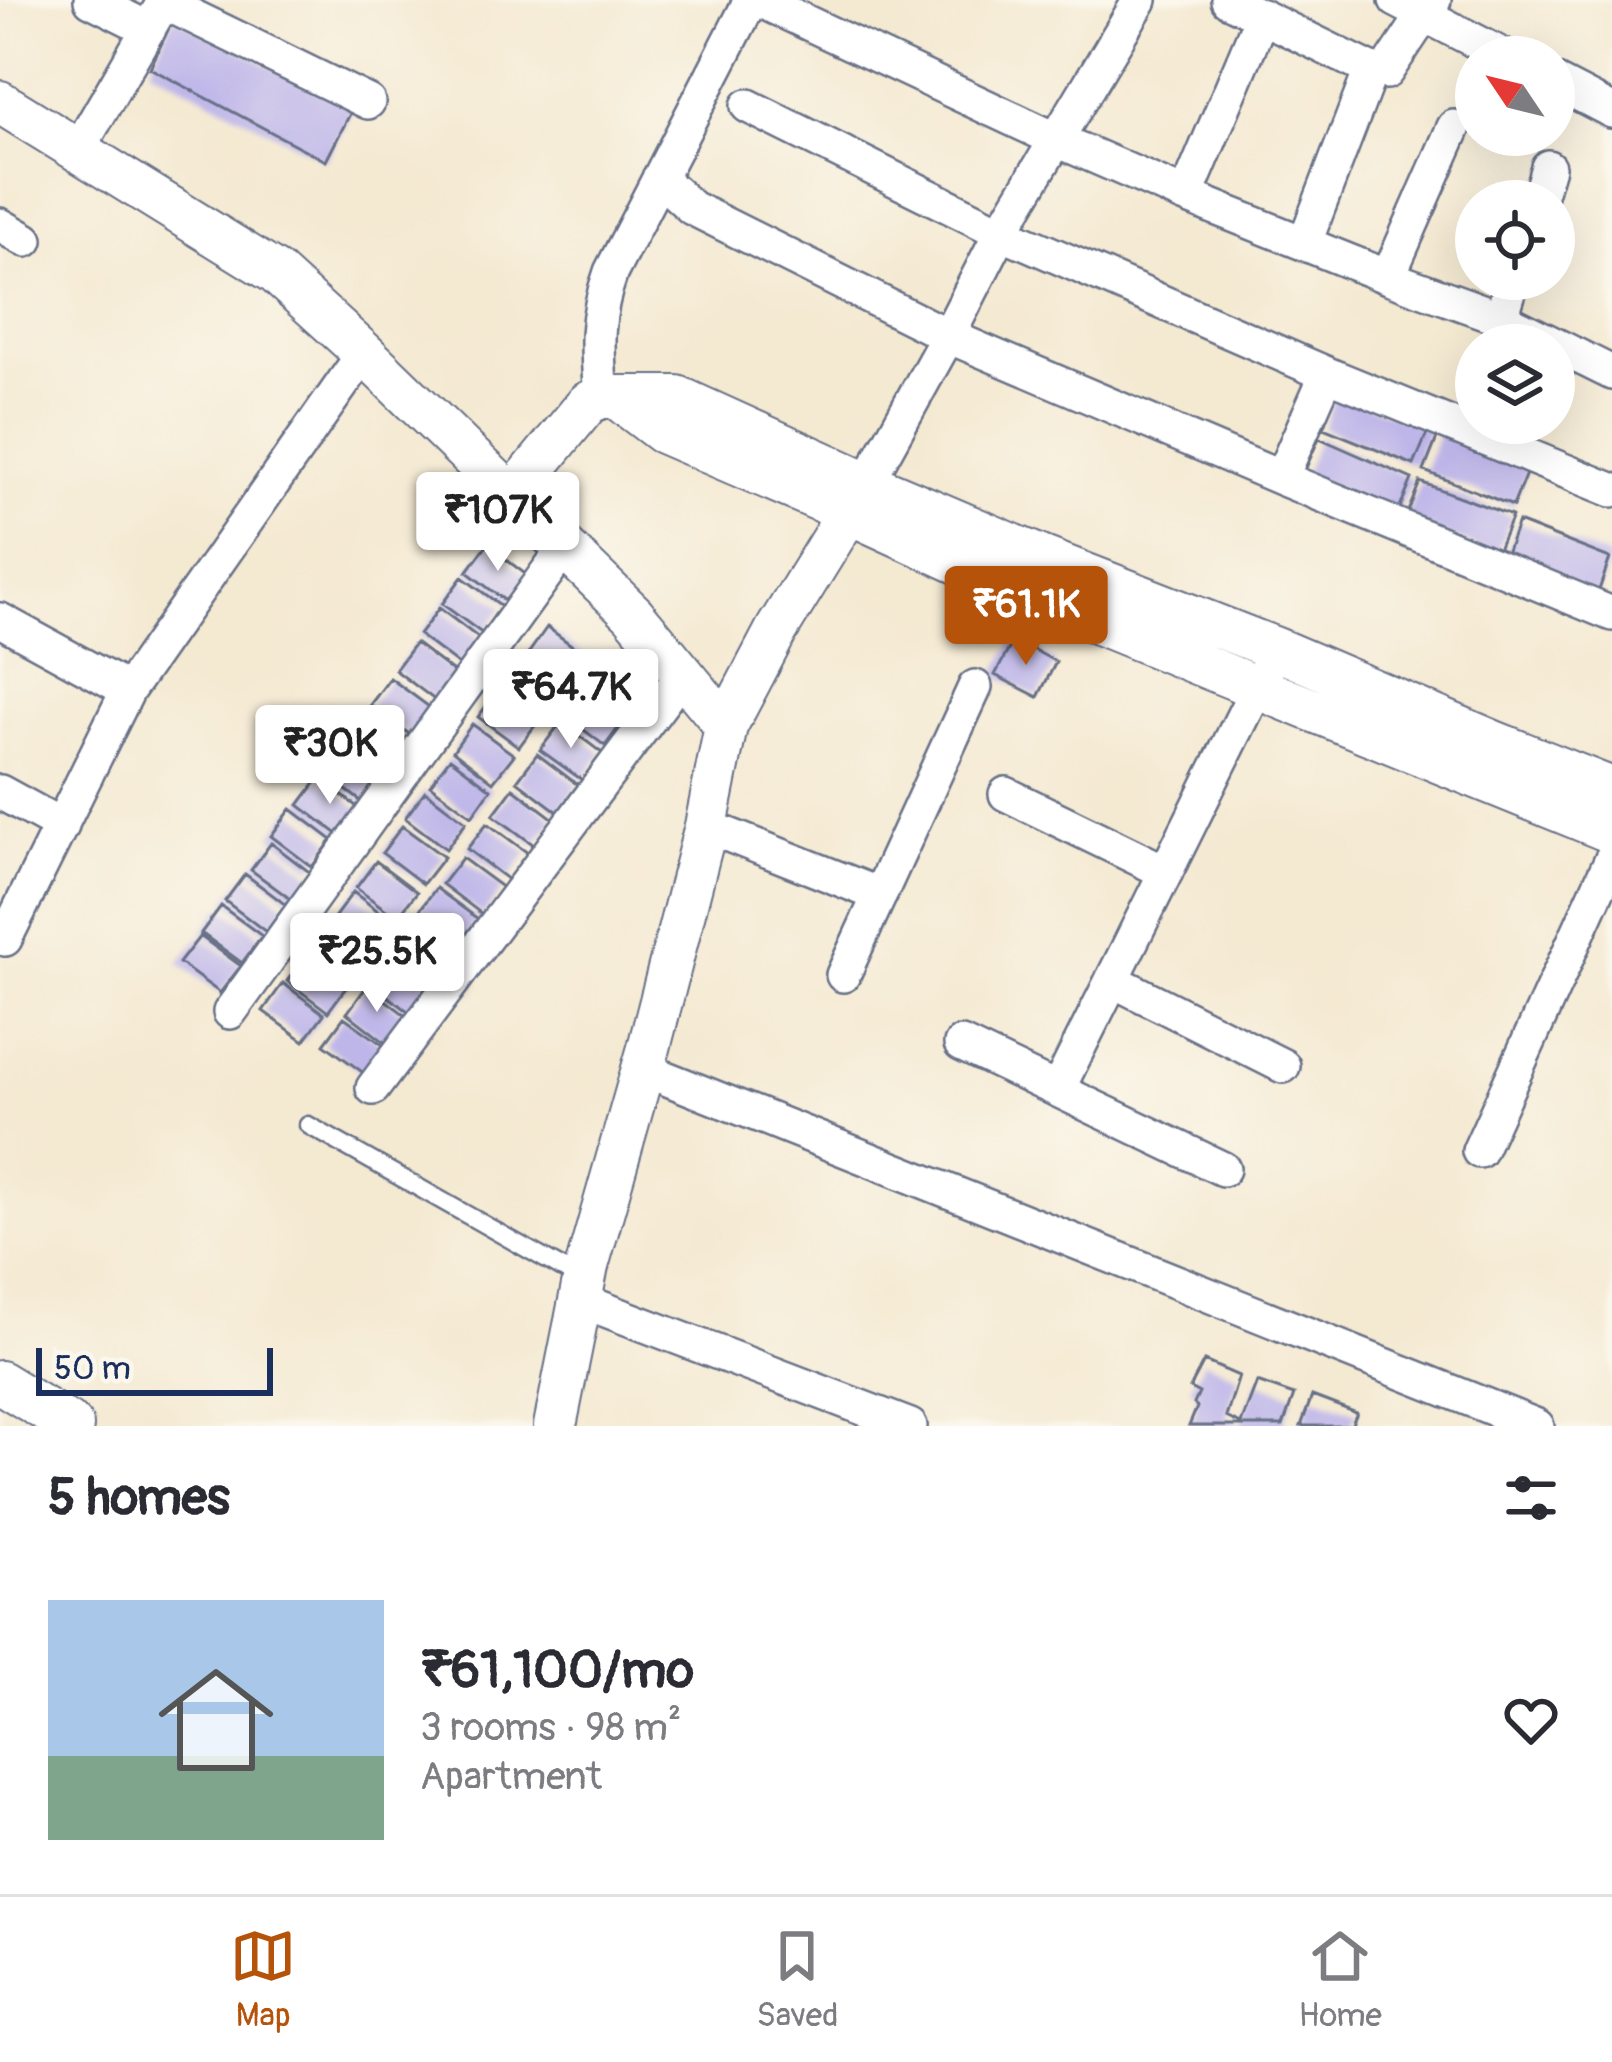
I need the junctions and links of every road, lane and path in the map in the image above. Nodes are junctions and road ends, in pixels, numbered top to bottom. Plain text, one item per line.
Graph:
1 (91, 0) edge
2 (755, 0) edge
3 (1140, 0) edge
4 (1228, 0) edge
5 (1418, 5) edge
6 (159, 10) edge
7 (1262, 16) junction
8 (1470, 36) edge
9 (1371, 70) junction
10 (1575, 92) edge
11 (0, 102) edge
12 (368, 103) dead end
13 (748, 106) dead end
14 (1612, 111) edge
15 (1454, 127) dead end
16 (1055, 139) junction
17 (78, 150) junction
18 (1549, 166) dead end
19 (659, 178) junction
20 (1545, 180) edge
21 (1186, 196) junction
22 (1001, 232) junction
23 (1305, 242) junction
24 (1388, 277) junction
25 (1507, 300) edge
26 (1501, 319) junction
27 (948, 336) junction
28 (364, 353) junction
29 (1612, 373) edge
30 (1328, 374) junction
31 (608, 397) junction
32 (1281, 478) junction
33 (1612, 490) edge
34 (511, 497) junction
35 (858, 498) junction
36 (564, 549) junction
37 (1612, 614) edge
38 (0, 620) edge
39 (1276, 649) junction
40 (683, 674) junction
41 (975, 687) dead end
42 (1256, 689) junction
43 (128, 690) junction
44 (726, 726) junction
45 (1612, 789) edge
46 (0, 792) edge
47 (1006, 794) dead end
48 (62, 826) junction
49 (706, 826) junction
50 (1612, 832) edge
51 (1612, 859) edge
52 (1166, 872) junction
53 (880, 896) junction
54 (0, 936) edge
55 (843, 975) dead end
56 (1112, 980) junction
57 (230, 1012) dead end
58 (961, 1044) dead end
59 (1283, 1066) dead end
60 (643, 1069) junction
61 (373, 1088) dead end
62 (1058, 1089) junction
63 (308, 1125) dead end
64 (1479, 1150) dead end
65 (1223, 1168) dead end
66 (582, 1290) junction
67 (0, 1382) edge
68 (560, 1424) edge
69 (72, 1426) edge
70 (910, 1426) edge
71 (1537, 1426) edge

1 - 6 street
2 - 16 street
2 - 19 street
3 - 16 street
4 - 7 street
5 - 8 street
5 - 9 street
6 - 12 street
6 - 17 street
7 - 9 street
7 - 21 street
9 - 23 street
10 - 14 street
11 - 17 street
13 - 22 street
15 - 24 street
16 - 21 street
16 - 22 street
17 - 28 street
18 - 20 street
19 - 27 street
19 - 31 street
21 - 23 street
22 - 27 street
22 - 30 street
23 - 24 street
24 - 26 street
25 - 26 street
26 - 29 street
27 - 32 street
27 - 35 street
28 - 34 street
28 - 43 street
30 - 32 street
30 - 33 street
31 - 34 street
31 - 35 street
32 - 37 street
34 - 36 street
35 - 39 street
35 - 42 street
35 - 44 street
36 - 40 street
36 - 57 street
38 - 43 street
39 - 42 street
39 - 45 street
40 - 44 street
40 - 61 street
41 - 53 street
42 - 50 street
42 - 52 street
43 - 48 street
44 - 49 street
46 - 48 street
47 - 52 street
48 - 54 street
49 - 53 street
49 - 60 street
51 - 64 street
52 - 56 street
53 - 55 street
56 - 59 street
56 - 62 street
58 - 62 street
60 - 66 street
60 - 71 street
62 - 65 street
63 - 66 lane
66 - 68 street
66 - 70 street
67 - 69 street

